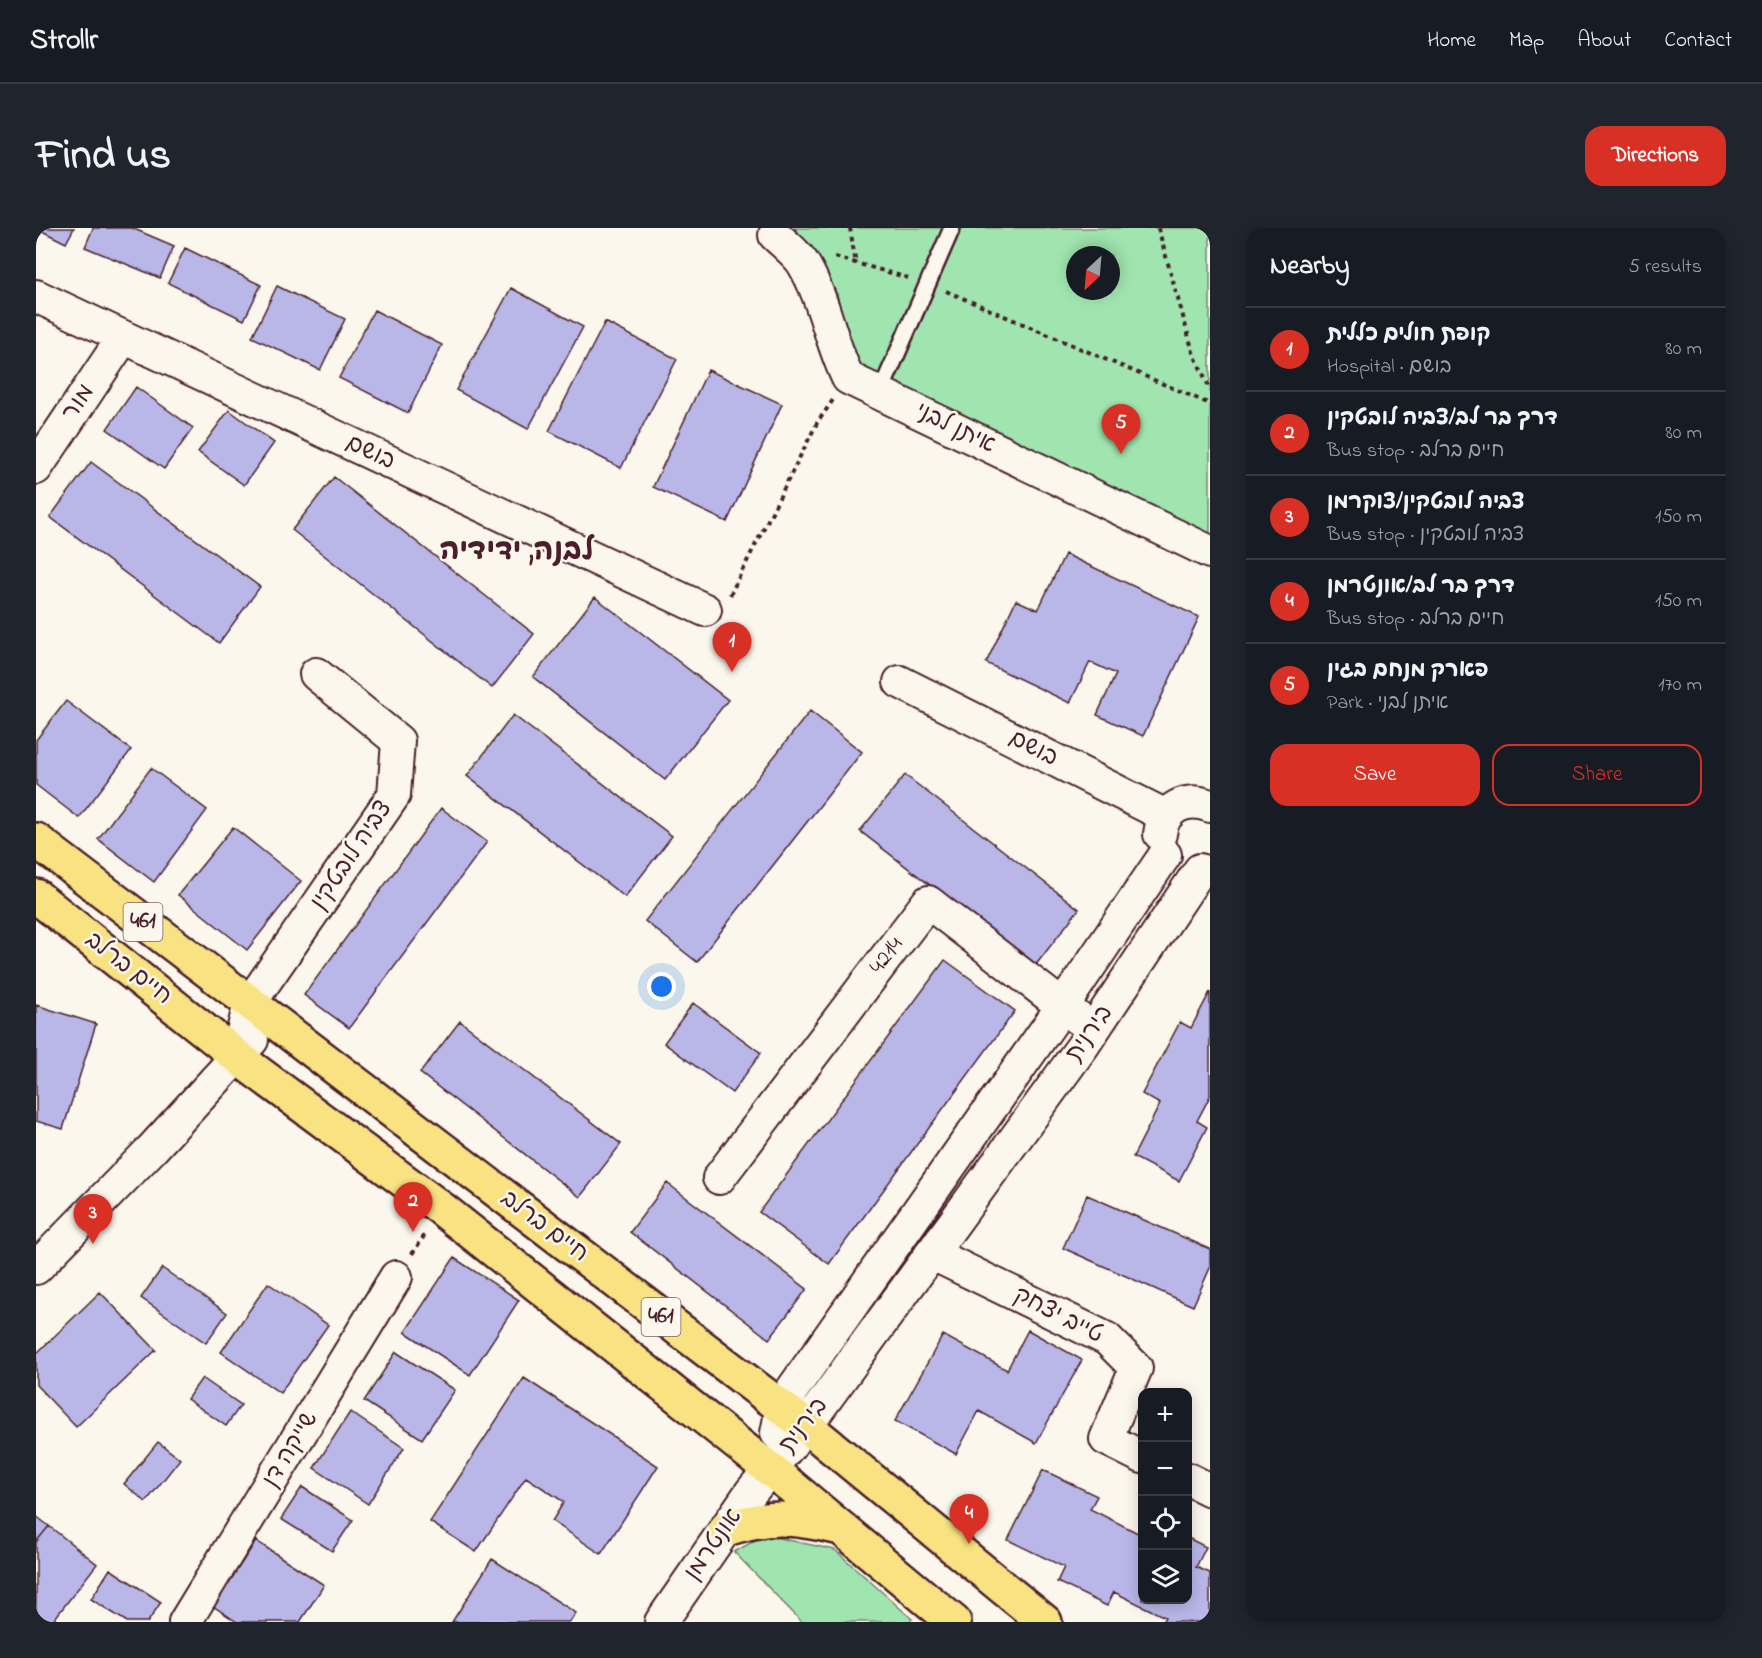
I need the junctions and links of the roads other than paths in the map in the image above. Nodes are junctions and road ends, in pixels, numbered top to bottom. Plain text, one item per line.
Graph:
1 (952, 228) edge
2 (769, 232) edge
3 (36, 296) edge
4 (123, 338) junction
5 (880, 393) junction
6 (36, 468) edge
7 (1210, 552) edge
8 (705, 610) road end
9 (316, 674) dead end
10 (900, 682) dead end
11 (1210, 806) edge
12 (1166, 816) junction
13 (36, 840) edge
14 (1165, 855) junction
15 (1205, 868) edge
16 (36, 896) edge
17 (1062, 1007) junction
18 (261, 1012) junction
19 (1094, 1029) junction
20 (237, 1056) junction
21 (718, 1178) dead end
22 (931, 1253) junction
23 (36, 1268) edge
24 (396, 1277) road end
25 (794, 1417) junction
26 (1138, 1455) edge
27 (769, 1470) junction
28 (1192, 1481) edge
29 (1210, 1490) edge
30 (840, 1527) junction
31 (726, 1528) junction
32 (185, 1622) edge
33 (661, 1622) edge
34 (954, 1622) edge
35 (1045, 1622) edge

1 - 5 lane
2 - 5 street, איתן לבני
3 - 4 street, בושם
4 - 6 street, מור
4 - 8 street, בושם
5 - 7 street, איתן לבני
9 - 18 street, צביה לובטקין
10 - 12 street, בושם
11 - 12 street
12 - 14 street
13 - 18 main road, חיים ברלב / 461
14 - 15 street
14 - 17 street, בירנית
15 - 19 street, בירנית
16 - 20 main road, חיים ברלב / 461
17 - 19 street, 4214
17 - 21 street, 4214
17 - 25 street, בירנית
18 - 20 street, צביה לובטקין
18 - 25 main road, חיים ברלב / 461
19 - 22 street, בירנית
20 - 23 street, צביה לובטקין
20 - 27 main road, חיים ברלב / 461
22 - 25 street, בירנית
22 - 26 street, טייב יצחק
24 - 32 street, שייקה דן
25 - 27 street, בירנית
25 - 35 main road, חיים ברלב / 461
27 - 30 main road, חיים ברלב / 461
27 - 31 street, אונטרמן
28 - 29 street
30 - 31 main road
30 - 34 main road, חיים ברלב / 461
31 - 33 street, אונטרמן

